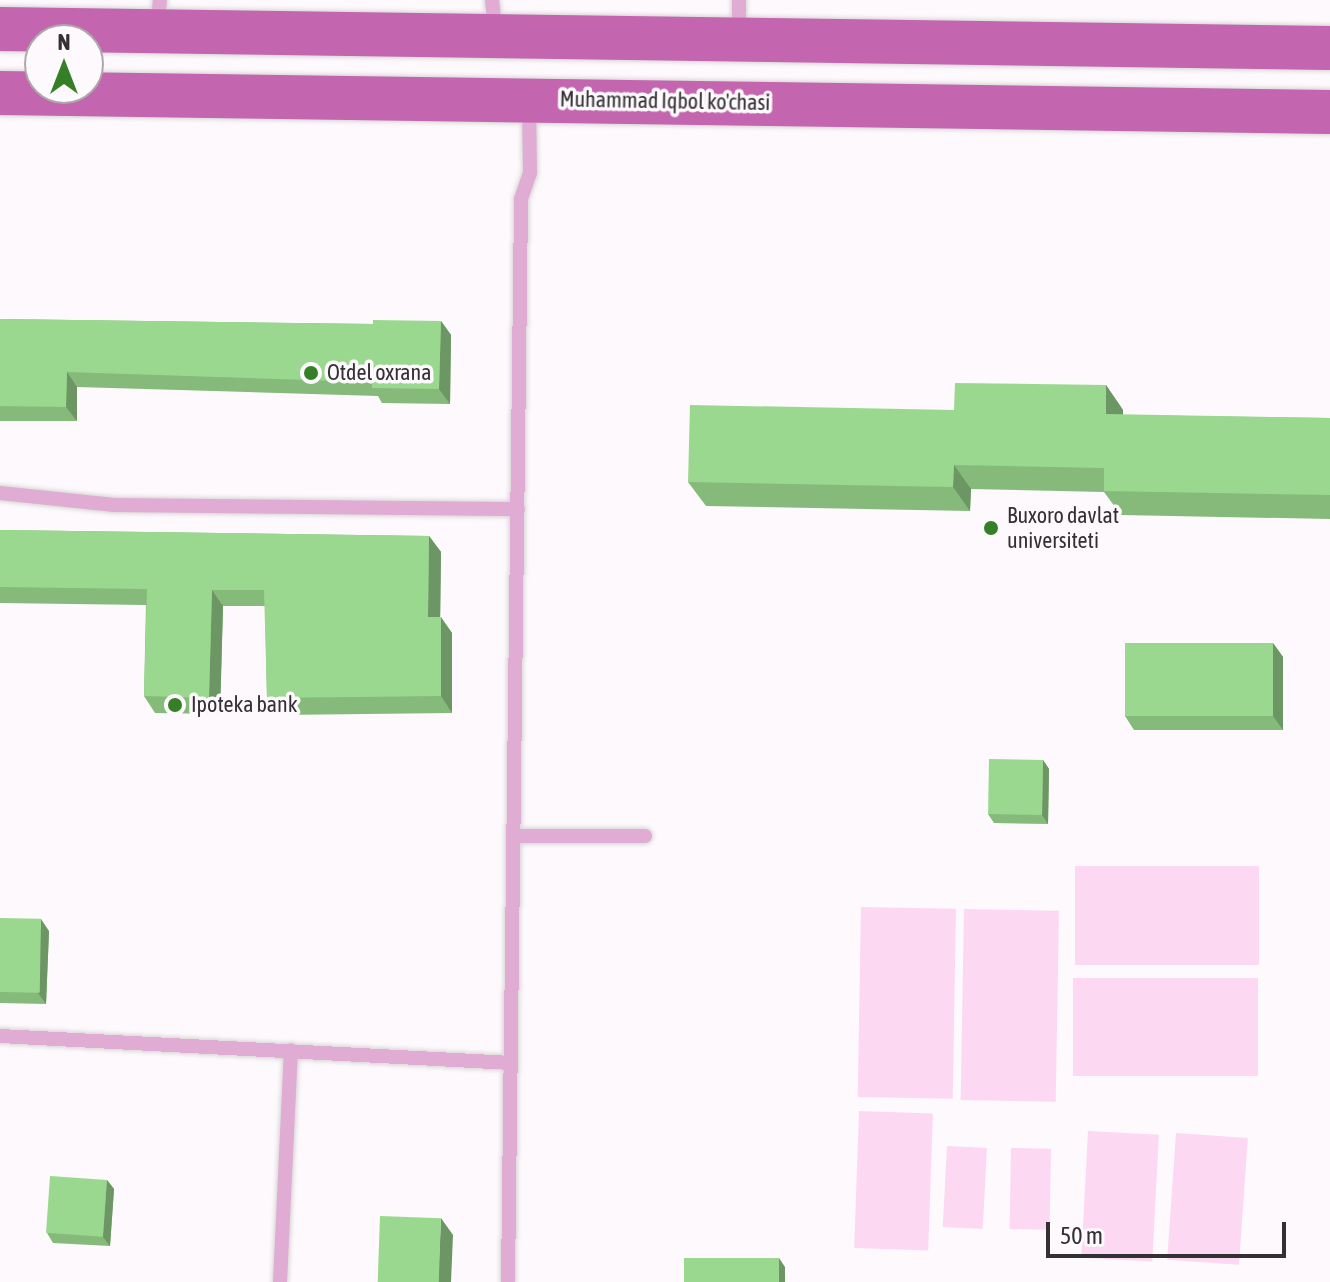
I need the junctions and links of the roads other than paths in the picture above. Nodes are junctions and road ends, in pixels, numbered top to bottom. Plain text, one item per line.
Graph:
1 (158, 16) edge
2 (494, 18) edge
3 (739, 19) edge
4 (0, 29) edge
5 (1330, 48) edge
6 (0, 93) edge
7 (529, 99) junction
8 (1330, 112) edge
9 (0, 493) edge
10 (518, 509) junction
11 (515, 836) junction
12 (645, 836) dead end
13 (0, 1036) edge
14 (291, 1050) junction
15 (511, 1063) junction
16 (280, 1282) edge
17 (508, 1282) edge

1 - 2 main road
1 - 4 main road
2 - 3 main road
3 - 5 main road
6 - 7 main road, Muhammad Iqbol ko'chasi
7 - 8 main road, Muhammad Iqbol ko'chasi
7 - 10 lane
9 - 10 lane
10 - 11 lane
11 - 12 lane
11 - 15 lane
13 - 14 lane
14 - 15 lane
14 - 16 lane
15 - 17 lane

